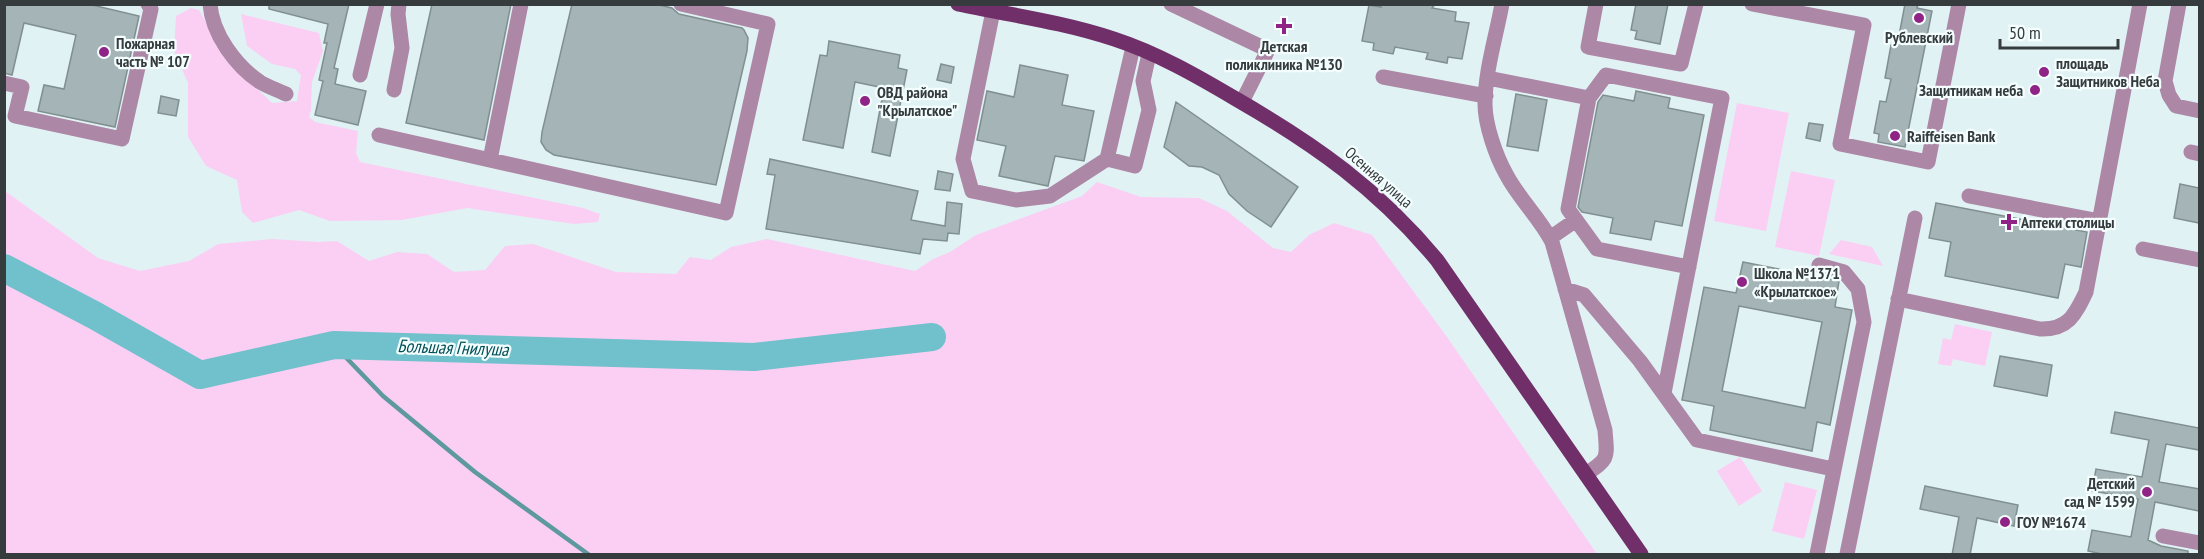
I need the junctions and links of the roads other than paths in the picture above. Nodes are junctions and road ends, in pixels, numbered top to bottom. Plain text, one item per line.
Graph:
1 (148, 4) edge
2 (210, 4) edge
3 (377, 4) edge
4 (399, 4) edge
5 (521, 4) edge
6 (681, 4) edge
7 (958, 4) edge
8 (1171, 4) edge
9 (1502, 4) edge
10 (1596, 4) edge
11 (1696, 4) edge
12 (1752, 4) edge
13 (1959, 4) edge
14 (2140, 4) edge
15 (2179, 4) edge
16 (995, 9) edge
17 (1133, 47) junction
18 (1149, 54) junction
19 (360, 75) dead end
20 (1383, 77) dead end
21 (1488, 78) junction
22 (4, 83) edge
23 (394, 90) dead end
24 (286, 94) dead end
25 (1486, 96) junction
26 (1589, 98) junction
27 (1242, 102) junction
28 (2199, 111) edge
29 (378, 135) dead end
30 (1107, 159) junction
31 (490, 160) junction
32 (1969, 196) dead end
33 (1915, 218) dead end
34 (1576, 220) junction
35 (2100, 221) junction
36 (1550, 238) junction
37 (2143, 249) dead end
38 (2199, 260) edge
39 (1820, 265) dead end
40 (1689, 267) junction
41 (1565, 289) junction
42 (1898, 299) junction
43 (1664, 393) junction
44 (1833, 469) junction
45 (1586, 474) junction
46 (2163, 536) dead end
47 (2199, 543) edge
48 (1641, 555) edge
49 (1817, 555) edge
50 (1847, 555) edge

1 - 22 lane
2 - 24 lane
3 - 19 lane
4 - 23 lane
5 - 31 lane
6 - 31 lane
7 - 16 main road, Осенняя улица
8 - 27 lane
9 - 21 lane
10 - 11 lane
12 - 13 lane
14 - 35 lane
15 - 28 lane
16 - 17 main road, Осенняя улица
16 - 30 lane
17 - 18 main road, Осенняя улица
17 - 30 lane
18 - 27 main road, Осенняя улица
18 - 30 lane
20 - 25 lane
21 - 25 lane
21 - 26 lane
25 - 36 lane
26 - 34 lane
26 - 40 lane
27 - 45 main road, Осенняя улица
29 - 31 lane
32 - 35 lane
33 - 42 lane
34 - 36 lane
34 - 40 lane
35 - 42 lane
36 - 41 lane
37 - 38 lane
39 - 44 lane
40 - 43 lane
41 - 43 lane
41 - 45 lane
42 - 50 lane
43 - 44 lane
44 - 49 lane
45 - 48 main road, Осенняя улица
46 - 47 lane

